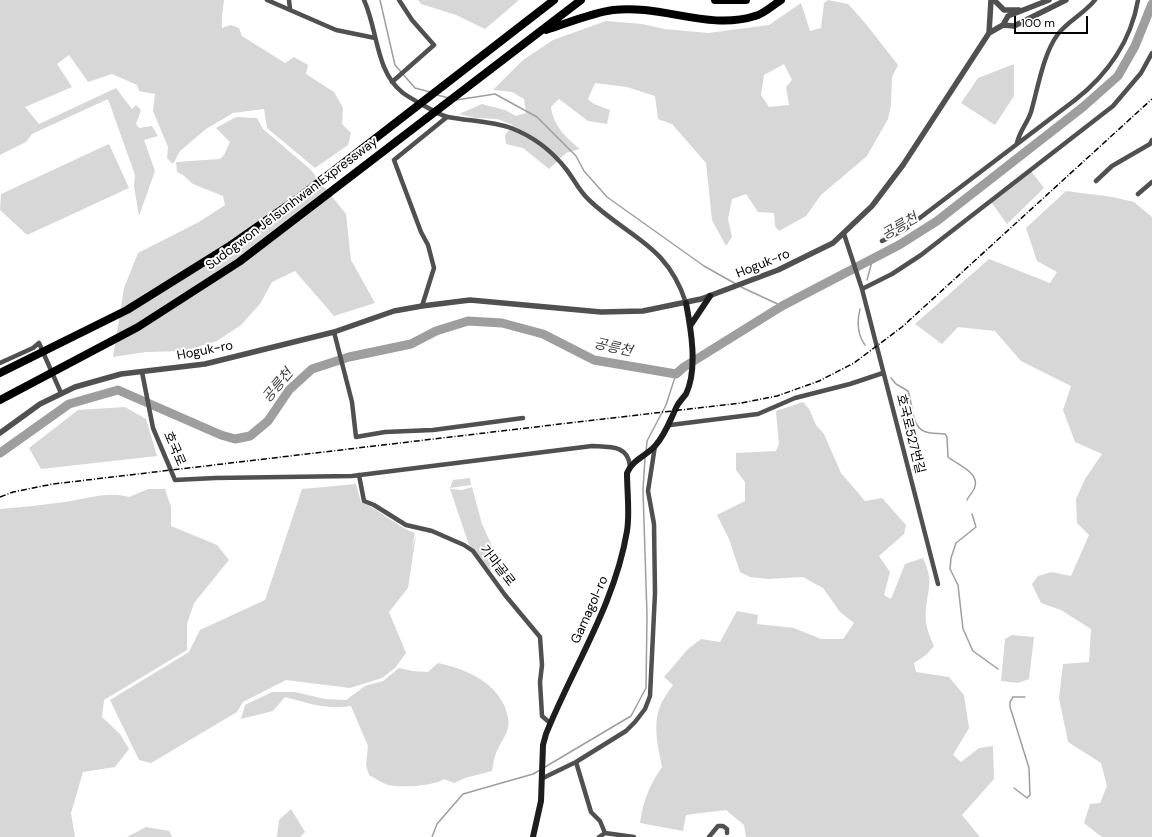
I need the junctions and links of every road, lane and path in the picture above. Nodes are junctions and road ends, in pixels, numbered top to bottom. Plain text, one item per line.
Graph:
1 (267, 0) edge
2 (289, 0) edge
3 (364, 0) edge
4 (399, 0) edge
5 (544, 0) edge
6 (554, 0) edge
7 (581, 0) edge
8 (715, 0) edge
9 (746, 0) edge
10 (781, 0) edge
11 (993, 0) edge
12 (1049, 0) edge
13 (1066, 0) edge
14 (1094, 0) edge
15 (1138, 0) edge
16 (290, 9) junction
17 (1021, 10) junction
18 (532, 17) junction
19 (1003, 25) junction
20 (540, 32) junction
21 (989, 33) junction
22 (375, 38) junction
23 (1152, 53) edge
24 (392, 82) junction
25 (446, 117) junction
26 (1152, 140) edge
27 (1018, 143) junction
28 (1096, 181) dead end
29 (1152, 182) edge
30 (1138, 194) dead end
31 (844, 234) junction
32 (882, 241) dead end
33 (862, 289) junction
34 (710, 296) junction
35 (686, 303) junction
36 (422, 306) junction
37 (690, 326) junction
38 (334, 332) junction
39 (0, 362) edge
40 (142, 372) junction
41 (0, 373) edge
42 (882, 373) junction
43 (61, 393) junction
44 (0, 400) edge
45 (523, 418) dead end
46 (670, 425) junction
47 (0, 433) edge
48 (655, 446) junction
49 (632, 465) junction
50 (359, 476) junction
51 (938, 584) dead end
52 (550, 723) junction
53 (576, 762) junction
54 (543, 778) junction
55 (605, 833) junction
56 (727, 833) dead end
57 (533, 837) edge
58 (599, 837) edge
59 (634, 837) edge
60 (709, 837) edge

1 - 16 street
2 - 16 street
3 - 22 street
4 - 24 street
5 - 18 highway
6 - 18 highway, Sudogwon Je1sunhwan Expressway
7 - 20 highway, Sudogwon Je1sunhwan Expressway
8 - 9 highway
10 - 20 highway
11 - 17 street
11 - 21 street
12 - 17 street, Hoguk-ro
13 - 19 street, Hoguk-ro
14 - 27 street
15 - 27 street
16 - 22 street
17 - 19 street, Hoguk-ro
18 - 41 highway, Sudogwon Je1sunhwan Expressway
19 - 21 street, Hoguk-ro
20 - 44 highway, Sudogwon Je1sunhwan Expressway
21 - 31 street, Hoguk-ro
22 - 24 street
23 - 33 street
24 - 25 street
25 - 35 street
25 - 36 street
26 - 28 street
27 - 32 street
29 - 30 street
31 - 33 street, 호국로527번길
31 - 34 street, Hoguk-ro
33 - 42 street, 호국로527번길
34 - 35 street, Hoguk-ro
34 - 37 main road
35 - 36 street, Hoguk-ro
35 - 37 main road
36 - 38 street, Hoguk-ro
37 - 46 main road
38 - 40 street, Hoguk-ro
38 - 45 street
39 - 43 street
40 - 43 street, Hoguk-ro
40 - 50 street, 호국로
42 - 46 street
42 - 51 street, 호국로527번길
43 - 47 street, Hoguk-ro
46 - 48 main road
48 - 49 main road
48 - 53 street
49 - 50 street
49 - 52 main road, Gamagol-ro
50 - 52 street, 가마골로
52 - 54 main road, Gamagol-ro
53 - 54 street
53 - 55 street
54 - 57 main road
55 - 58 street
55 - 59 street
56 - 60 street

